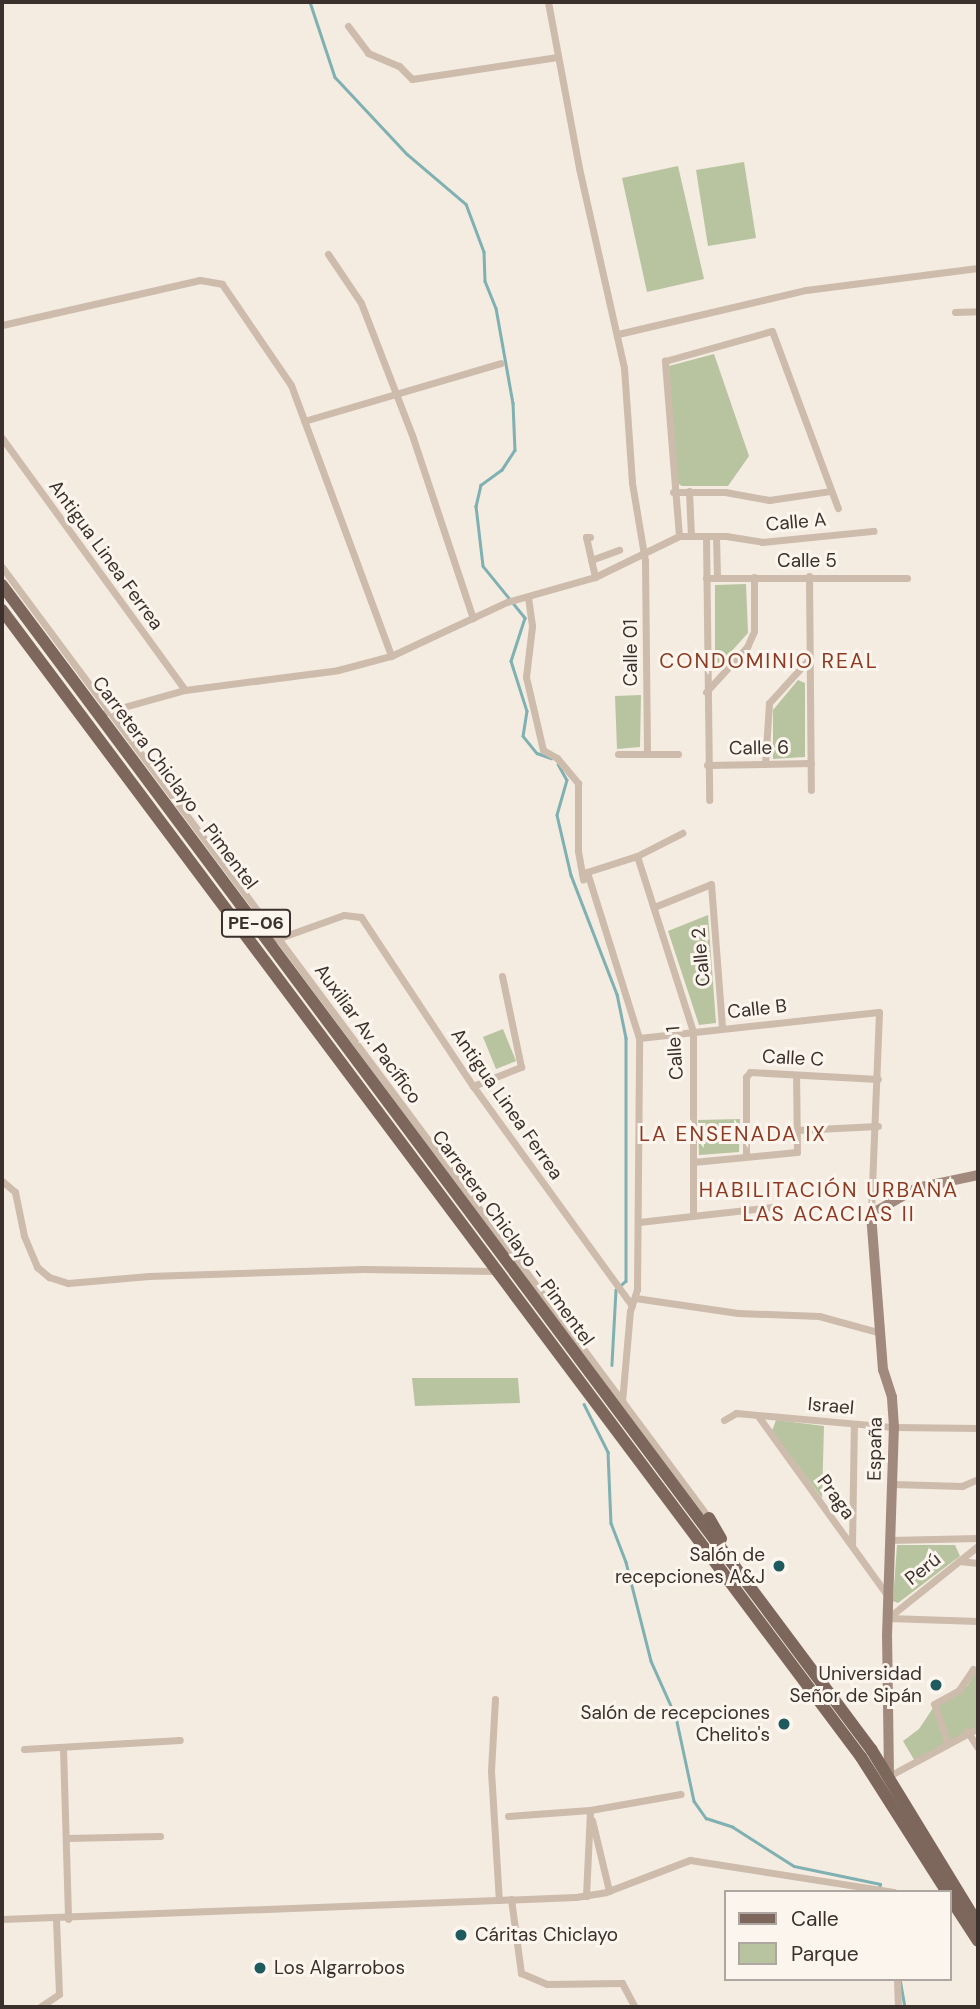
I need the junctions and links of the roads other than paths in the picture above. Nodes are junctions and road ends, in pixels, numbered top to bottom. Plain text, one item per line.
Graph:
1 (548, 2) edge
2 (348, 26) dead end
3 (557, 57) junction
4 (328, 254) dead end
5 (978, 268) edge
6 (978, 311) edge
7 (955, 312) dead end
8 (2, 325) edge
9 (618, 334) junction
10 (501, 363) dead end
11 (396, 394) junction
12 (304, 421) junction
13 (2, 438) edge
14 (689, 491) junction
15 (831, 491) junction
16 (673, 492) junction
17 (838, 508) dead end
18 (873, 531) dead end
19 (679, 536) junction
20 (691, 536) junction
21 (706, 536) junction
22 (716, 536) junction
23 (590, 537) dead end
24 (619, 550) dead end
25 (645, 552) junction
26 (591, 561) junction
27 (2, 567) edge
28 (809, 576) junction
29 (595, 577) junction
30 (717, 577) junction
31 (754, 577) junction
32 (706, 578) junction
33 (907, 578) dead end
34 (4, 594) edge
35 (524, 598) junction
36 (2, 610) edge
37 (473, 618) junction
38 (391, 656) junction
39 (810, 658) junction
40 (185, 690) junction
41 (706, 692) junction
42 (104, 713) junction
43 (618, 754) dead end
44 (647, 754) junction
45 (678, 754) dead end
46 (811, 763) junction
47 (765, 764) junction
48 (708, 765) junction
49 (811, 790) dead end
50 (709, 800) dead end
51 (682, 833) dead end
52 (637, 856) junction
53 (583, 880) dead end
54 (654, 907) junction
55 (274, 940) junction
56 (502, 976) dead end
57 (878, 1012) joint
58 (722, 1028) junction
59 (693, 1031) junction
60 (639, 1038) junction
61 (796, 1074) junction
62 (878, 1079) junction
63 (473, 1086) junction
64 (878, 1126) junction
65 (796, 1129) junction
66 (746, 1156) junction
67 (693, 1162) junction
68 (978, 1175) edge
69 (2, 1181) edge
70 (772, 1207) dead end
71 (871, 1214) junction
72 (693, 1215) junction
73 (639, 1222) junction
74 (508, 1262) junction
75 (496, 1271) junction
76 (633, 1302) junction
77 (881, 1333) junction
78 (622, 1402) junction
79 (758, 1416) junction
80 (621, 1417) junction
81 (724, 1420) dead end
82 (854, 1424) junction
83 (894, 1427) junction
84 (978, 1428) edge
85 (978, 1479) edge
86 (892, 1484) junction
87 (709, 1518) joint
88 (978, 1538) edge
89 (890, 1541) junction
90 (852, 1546) junction
91 (978, 1546) edge
92 (959, 1561) junction
93 (978, 1563) edge
94 (749, 1588) junction
95 (888, 1597) junction
96 (888, 1618) junction
97 (978, 1621) edge
98 (978, 1674) edge
99 (495, 1699) dead end
100 (978, 1728) edge
101 (967, 1731) junction
102 (180, 1740) dead end
103 (947, 1741) junction
104 (63, 1748) junction
105 (978, 1748) edge
106 (24, 1749) dead end
107 (889, 1776) junction
108 (681, 1794) dead end
109 (590, 1810) junction
110 (508, 1816) dead end
111 (160, 1836) dead end
112 (66, 1838) junction
113 (877, 1890) edge
114 (945, 1890) edge
115 (609, 1891) junction
116 (586, 1896) junction
117 (512, 1899) junction
118 (499, 1900) junction
119 (952, 1901) edge
120 (2, 1919) edge
121 (56, 1919) junction
122 (68, 1919) junction
123 (978, 1924) edge
124 (978, 1941) edge
125 (897, 1981) edge
126 (40, 2007) edge
127 (635, 2007) edge
128 (898, 2007) edge

1 - 3 street, Calle 01
2 - 3 street
3 - 9 street, Calle 01
4 - 11 street
5 - 9 street
6 - 7 street
8 - 12 street
9 - 25 street, Calle 01
10 - 11 street
11 - 12 street
11 - 37 street
12 - 38 street
13 - 40 street, Antigua Linea Ferrea
14 - 15 street
14 - 16 street
14 - 20 street
15 - 16 street
15 - 17 street
16 - 19 street
18 - 22 street, Calle A
19 - 20 street, Calle A
19 - 25 street
20 - 21 street, Calle A
21 - 22 street, Calle A
21 - 32 street
22 - 30 street
23 - 26 street
24 - 26 street
25 - 29 street
25 - 44 street, Calle 01
26 - 29 street
27 - 42 street
28 - 31 street, Calle 5
28 - 33 street, Calle 5
28 - 39 street
29 - 35 street
30 - 31 street, Calle 5
30 - 32 street, Calle 5
31 - 41 street
32 - 41 street
34 - 42 main road, Carretera Chiclayo - Pimentel / PE-06
35 - 37 street
35 - 53 street
36 - 75 main road, Carretera Chiclayo - Pimentel / PE-06
37 - 38 street
38 - 40 street
39 - 46 street
39 - 47 street
40 - 42 street
41 - 48 street
42 - 55 main road, Carretera Chiclayo - Pimentel / PE-06
43 - 44 street
44 - 45 street
46 - 47 street, Calle 6
46 - 49 street
47 - 48 street, Calle 6
48 - 50 street
51 - 52 street
52 - 54 street, Calle 1
52 - 60 street
54 - 58 street, Calle 2
54 - 59 street, Calle 1
55 - 63 street, Antigua Linea Ferrea
55 - 74 main road, Carretera Chiclayo - Pimentel / PE-06
55 - 78 street, Auxiliar Av. Pacífico
56 - 63 street
57 - 58 street, Calle B
57 - 62 street, España
58 - 59 street, Calle B
59 - 60 street, Calle B
59 - 67 street, Calle 1
60 - 73 street
61 - 62 street, Calle C
61 - 65 street
61 - 66 street, Calle C
62 - 64 street, España
63 - 76 street, Antigua Linea Ferrea
64 - 65 street
64 - 71 street, España
65 - 66 street
66 - 67 street
67 - 72 street, Calle 1
68 - 71 street
69 - 75 street
70 - 72 street
71 - 77 street, España
72 - 73 street
73 - 76 street
74 - 75 main road
74 - 80 main road, Carretera Chiclayo - Pimentel / PE-06
75 - 114 main road, Carretera Chiclayo - Pimentel / PE-06
76 - 77 street
76 - 78 street
77 - 83 street, España
78 - 80 street
78 - 87 street, Auxiliar Av. Pacífico
79 - 81 street, Israel
79 - 82 street, Israel
79 - 90 street, Praga
80 - 94 main road, Carretera Chiclayo - Pimentel / PE-06
82 - 83 street, Israel
82 - 90 street
83 - 84 street, Israel
83 - 86 street, España
85 - 86 street
86 - 89 street, España
87 - 94 main road
88 - 89 street
89 - 95 street, España
90 - 95 street, Praga
91 - 92 street, Perú
92 - 93 street
92 - 96 street, Perú
94 - 107 main road, Carretera Chiclayo - Pimentel / PE-06
95 - 96 street, España
96 - 97 street
96 - 107 street, España
98 - 103 street
99 - 118 street
100 - 101 street
101 - 103 street
101 - 105 street
102 - 104 street
103 - 107 street
104 - 106 street
104 - 112 street
107 - 123 main road, Carretera Chiclayo - Pimentel / PE-06
108 - 109 street
109 - 110 street
109 - 115 street
109 - 116 street
111 - 112 street
112 - 122 street
113 - 115 street
115 - 116 street
116 - 117 street
117 - 118 street
117 - 127 street
118 - 122 street
119 - 124 main road, Carretera Chiclayo - Pimentel / PE-06
120 - 121 street
121 - 122 street
121 - 126 street
125 - 128 street

